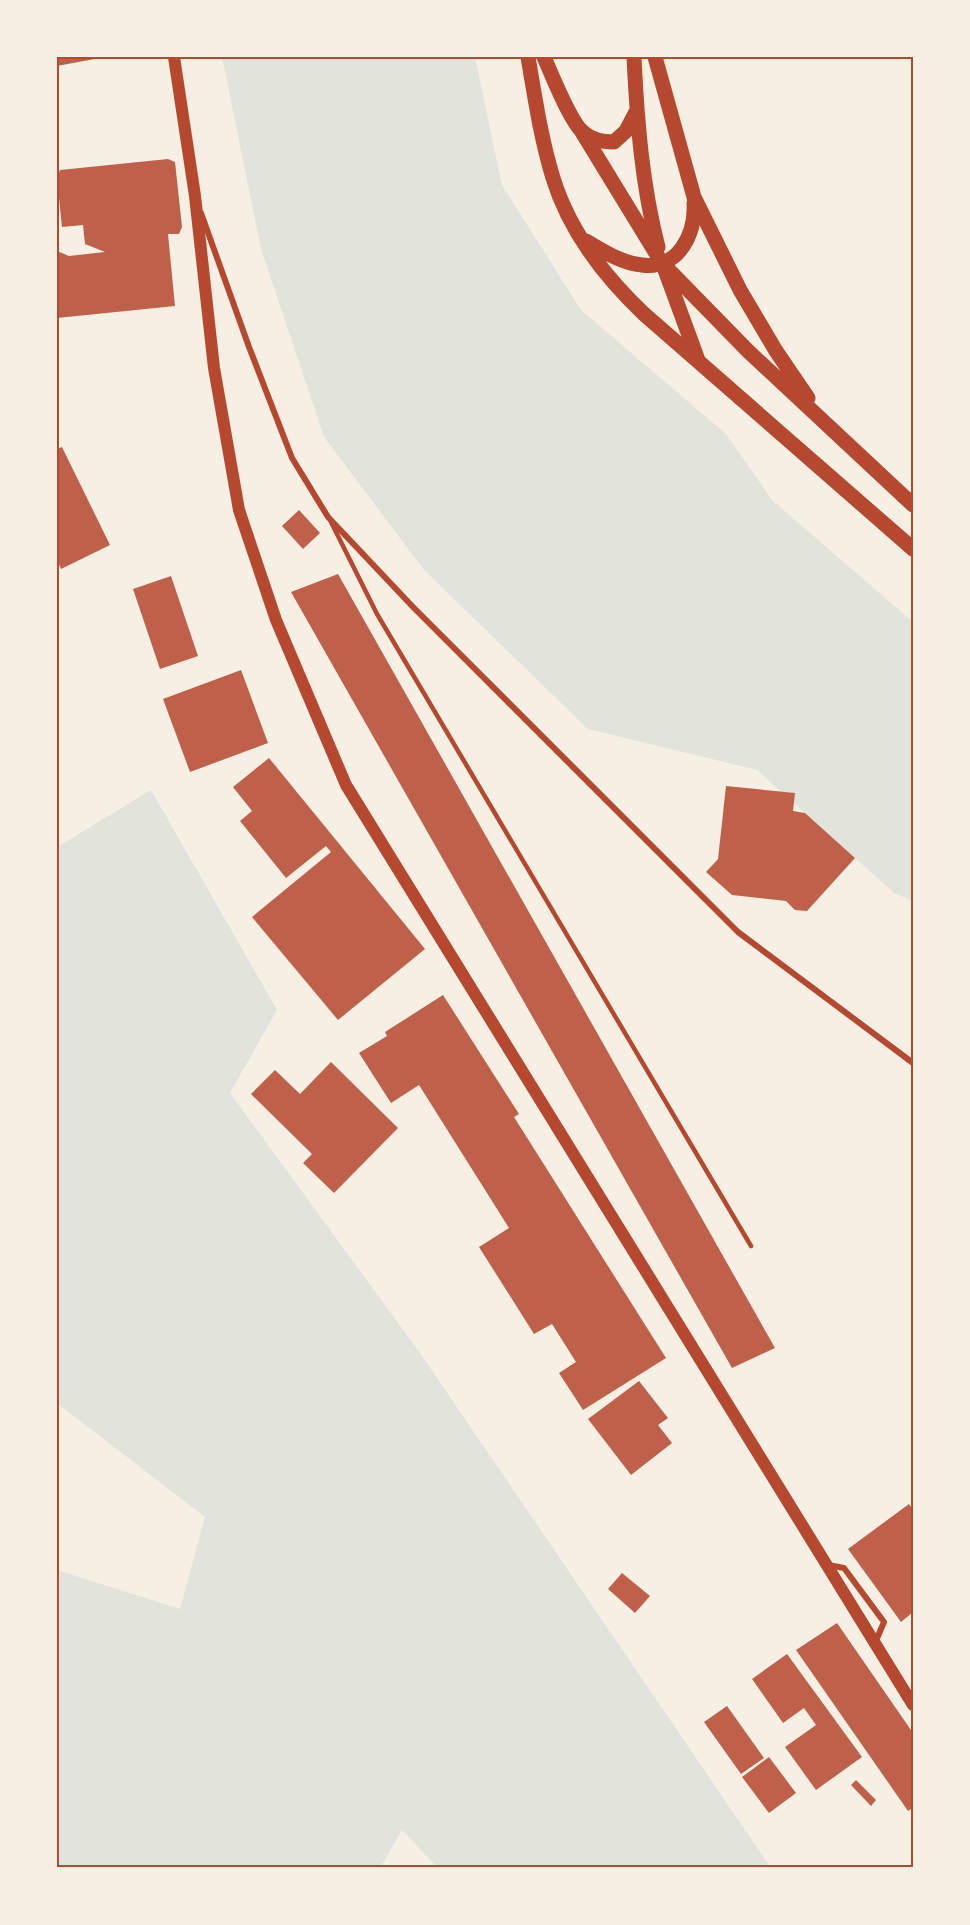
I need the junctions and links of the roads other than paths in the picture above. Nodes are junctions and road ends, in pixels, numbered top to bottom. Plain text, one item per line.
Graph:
1 (174, 57) edge
2 (528, 57) edge
3 (544, 57) edge
4 (634, 57) edge
5 (655, 57) edge
6 (636, 112) junction
7 (582, 132) junction
8 (195, 196) junction
9 (694, 197) junction
10 (581, 238) junction
11 (662, 263) junction
12 (699, 363) junction
13 (823, 421) junction
14 (913, 505) edge
15 (328, 517) junction
16 (913, 549) edge
17 (913, 1063) edge
18 (751, 1246) dead end
19 (826, 1565) junction
20 (875, 1644) junction
21 (913, 1705) edge

1 - 8 main road
2 - 10 main road
3 - 7 main road
4 - 6 main road
5 - 9 main road
6 - 7 main road
6 - 11 main road
7 - 11 main road
8 - 15 street
8 - 19 main road
9 - 11 main road
9 - 13 main road
10 - 11 main road
10 - 12 main road
11 - 12 main road
11 - 13 main road
12 - 16 main road
13 - 14 main road
15 - 17 street
15 - 18 lane
19 - 20 main road
19 - 20 street
20 - 21 main road

